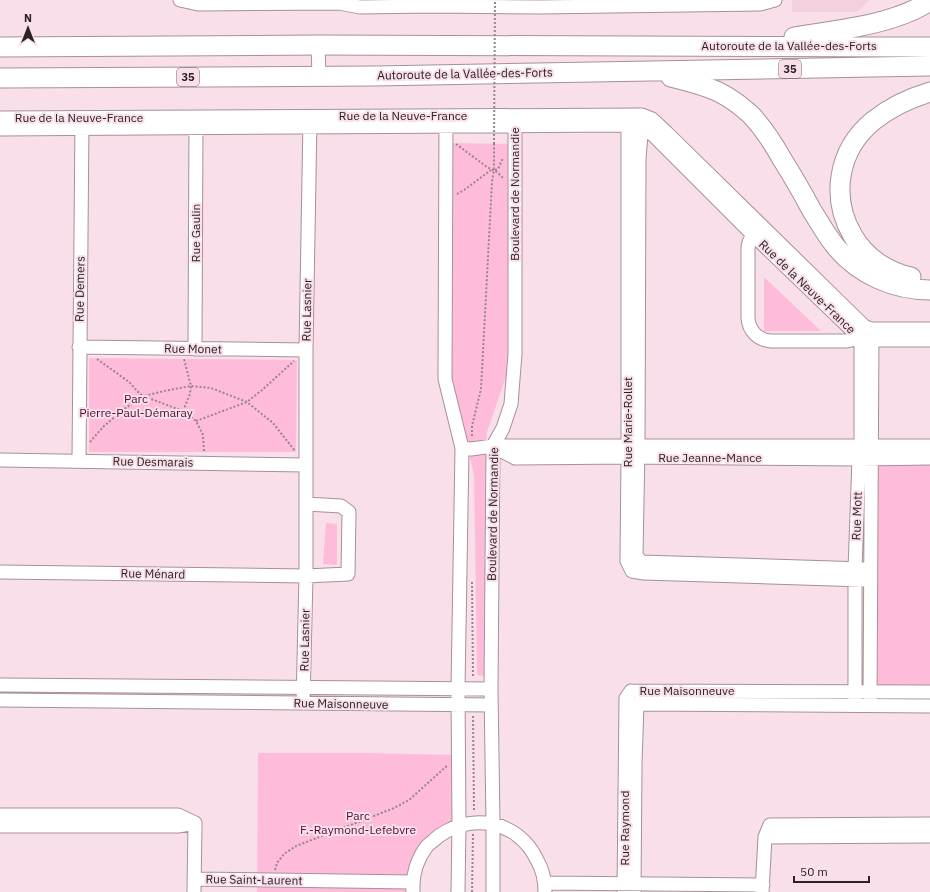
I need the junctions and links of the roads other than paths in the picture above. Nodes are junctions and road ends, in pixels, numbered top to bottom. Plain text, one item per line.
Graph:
1 (180, 0) edge
2 (775, 0) edge
3 (342, 1) edge
4 (930, 1) edge
5 (452, 3) edge
6 (520, 3) edge
7 (636, 3) edge
8 (652, 3) edge
9 (318, 45) junction
10 (740, 46) junction
11 (0, 47) edge
12 (930, 47) edge
13 (930, 66) edge
14 (650, 71) junction
15 (319, 76) junction
16 (0, 78) edge
17 (930, 92) edge
18 (0, 118) edge
19 (628, 120) junction
20 (446, 121) junction
21 (515, 121) junction
22 (196, 122) junction
23 (310, 122) junction
24 (82, 123) junction
25 (646, 123) junction
26 (0, 129) edge
27 (757, 230) junction
28 (634, 273) junction
29 (930, 280) edge
30 (930, 290) edge
31 (930, 329) edge
32 (868, 333) junction
33 (930, 340) edge
34 (79, 347) junction
35 (195, 349) junction
36 (306, 350) junction
37 (493, 446) junction
38 (930, 446) edge
39 (466, 448) junction
40 (633, 452) junction
41 (866, 452) junction
42 (930, 458) edge
43 (79, 459) junction
44 (0, 460) edge
45 (306, 465) junction
46 (306, 504) junction
47 (0, 572) edge
48 (855, 575) junction
49 (871, 575) junction
50 (306, 576) junction
51 (0, 685) edge
52 (69, 686) junction
53 (192, 687) junction
54 (304, 688) junction
55 (458, 689) junction
56 (491, 689) junction
57 (631, 691) junction
58 (855, 691) junction
59 (870, 691) junction
60 (930, 692) edge
61 (0, 700) edge
62 (69, 701) junction
63 (192, 702) junction
64 (303, 703) junction
65 (638, 704) junction
66 (458, 705) junction
67 (491, 705) junction
68 (855, 705) junction
69 (870, 705) junction
70 (930, 706) edge
71 (630, 764) junction
72 (5, 820) edge
73 (493, 824) junction
74 (930, 824) edge
75 (459, 825) junction
76 (870, 830) junction
77 (930, 836) edge
78 (194, 886) edge
79 (347, 887) edge
80 (412, 887) edge
81 (545, 888) edge
82 (629, 888) edge
83 (762, 889) edge
84 (458, 892) edge
85 (493, 892) edge

1 - 3 street
2 - 8 street
3 - 5 street
4 - 10 highway
5 - 6 street
6 - 7 street
7 - 8 street
9 - 10 highway, Autoroute de la Vallée-des-Forts / 35
9 - 11 highway, Autoroute de la Vallée-des-Forts / 35
9 - 15 street
10 - 12 highway, Autoroute de la Vallée-des-Forts / 35
13 - 14 highway, Autoroute de la Vallée-des-Forts / 35
14 - 15 highway, Autoroute de la Vallée-des-Forts / 35
14 - 30 highway
15 - 16 highway, Autoroute de la Vallée-des-Forts / 35
17 - 29 highway
18 - 24 street, Rue de la Neuve-France
19 - 21 street, Rue de la Neuve-France
19 - 25 street, Rue de la Neuve-France
19 - 28 street, Rue Marie-Rollet
20 - 21 street, Rue de la Neuve-France
20 - 23 street, Rue de la Neuve-France
20 - 39 street
21 - 37 street, Boulevard de Normandie
22 - 23 street, Rue de la Neuve-France
22 - 24 street, Rue de la Neuve-France
22 - 35 street, Rue Gaulin
23 - 36 street, Rue Lasnier
24 - 26 street, Rue de la Neuve-France
24 - 34 street, Rue Demers
25 - 27 street, Rue de la Neuve-France
25 - 28 street, Rue Marie-Rollet
27 - 32 street, Rue de la Neuve-France
27 - 32 street, Rue de la Neuve-France
28 - 40 street, Rue Marie-Rollet
31 - 32 street, Rue de la Neuve-France
32 - 33 street, Rue de la Neuve-France
32 - 41 street, Rue Mott
34 - 35 street, Rue Monet
34 - 43 street, Rue Demers
35 - 36 street, Rue Monet
36 - 45 street, Rue Lasnier
37 - 39 street, Rue Jeanne-Mance
37 - 40 street, Rue Jeanne-Mance
37 - 56 street, Boulevard de Normandie
38 - 41 street, Rue Jeanne-Mance
39 - 55 street
40 - 41 street, Rue Jeanne-Mance
40 - 48 street, Rue Marie-Rollet
41 - 42 street, Rue Jeanne-Mance
41 - 48 street, Rue Mott
41 - 49 street, Rue Mott
43 - 44 street, Rue Desmarais
43 - 45 street, Rue Desmarais
45 - 46 street, Rue Lasnier
46 - 50 street, Rue Lasnier
46 - 50 street
47 - 50 street, Rue Ménard
48 - 49 street, Rue Marie-Rollet
48 - 58 street, Rue Mott
49 - 59 street, Rue Mott
50 - 54 street, Rue Lasnier
51 - 52 street, Rue Maisonneuve
52 - 53 street, Rue Maisonneuve
52 - 62 street
53 - 54 street, Rue Maisonneuve
53 - 63 street
54 - 55 street, Rue Maisonneuve
54 - 64 street, Rue Lasnier
55 - 56 street, Rue Maisonneuve
55 - 66 street
56 - 67 street, Boulevard de Normandie
57 - 58 street, Rue Maisonneuve
57 - 65 street, Rue Maisonneuve
57 - 71 street, Rue Raymond
58 - 59 street, Rue Maisonneuve
58 - 68 street, Rue Mott
59 - 60 street, Rue Maisonneuve
59 - 69 street, Rue Mott
61 - 62 street, Rue Maisonneuve
62 - 63 street, Rue Maisonneuve
63 - 64 street, Rue Maisonneuve
64 - 66 street, Rue Maisonneuve
65 - 68 street, Rue Maisonneuve
65 - 71 street, Rue Raymond
66 - 67 street, Rue Maisonneuve
66 - 75 street
67 - 73 street, Boulevard de Normandie
68 - 69 street, Rue Maisonneuve
69 - 70 street, Rue Maisonneuve
71 - 82 street, Rue Raymond
72 - 78 street, Rue Saint-Laurent
73 - 75 street, Rue Saint-Laurent
73 - 81 street, Rue Saint-Laurent
73 - 85 street, Boulevard de Normandie
74 - 76 street, Rue Saint-Laurent
75 - 80 street, Rue Saint-Laurent
75 - 84 street
76 - 77 street, Rue Saint-Laurent
76 - 83 street, Rue Saint-Laurent
78 - 79 street, Rue Saint-Laurent
79 - 80 street, Rue Saint-Laurent
81 - 82 street, Rue Saint-Laurent
82 - 83 street, Rue Saint-Laurent

